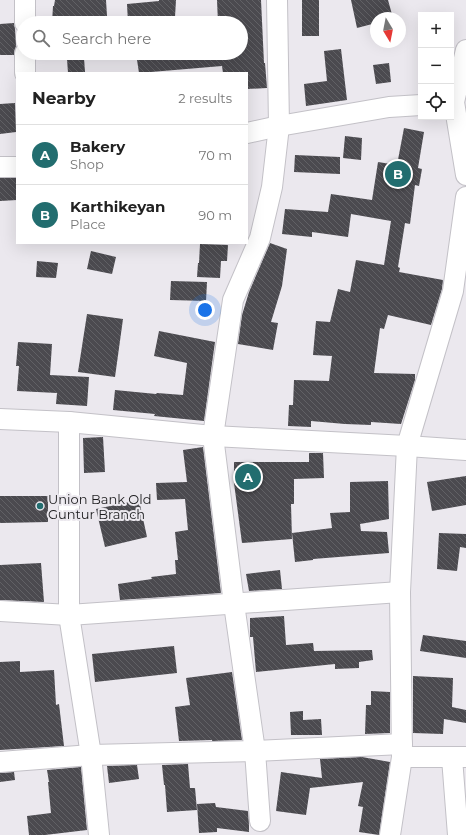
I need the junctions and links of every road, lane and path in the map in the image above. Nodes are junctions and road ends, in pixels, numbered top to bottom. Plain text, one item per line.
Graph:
1 (25, 0) edge
2 (277, 0) edge
3 (25, 16) edge
4 (466, 50) edge
5 (25, 60) edge
6 (25, 72) edge
7 (454, 98) edge
8 (418, 105) edge
9 (454, 108) edge
10 (279, 126) junction
11 (248, 133) edge
12 (0, 167) edge
13 (16, 167) edge
14 (466, 175) edge
15 (466, 197) edge
16 (0, 419) edge
17 (69, 422) junction
18 (213, 436) junction
19 (407, 446) junction
20 (466, 450) edge
21 (400, 592) junction
22 (234, 604) junction
23 (0, 612) edge
24 (69, 615) junction
25 (402, 750) junction
26 (255, 751) junction
27 (91, 754) junction
28 (459, 758) edge
29 (0, 762) edge
30 (260, 821) dead end
31 (99, 835) edge
32 (390, 835) edge
33 (458, 835) edge

1 - 3 street
2 - 10 street
4 - 7 street
5 - 6 street
8 - 10 street
9 - 14 street
10 - 11 street
10 - 18 street
12 - 13 street
15 - 19 street
16 - 17 street
17 - 18 street
17 - 24 street
18 - 19 street
18 - 22 street
19 - 20 street
19 - 21 street
21 - 22 street
21 - 25 street
22 - 24 street
22 - 26 street
23 - 24 street
24 - 27 street
25 - 26 street
25 - 28 street
25 - 32 street
26 - 27 street
26 - 30 street
27 - 29 street
27 - 31 street
28 - 33 street

